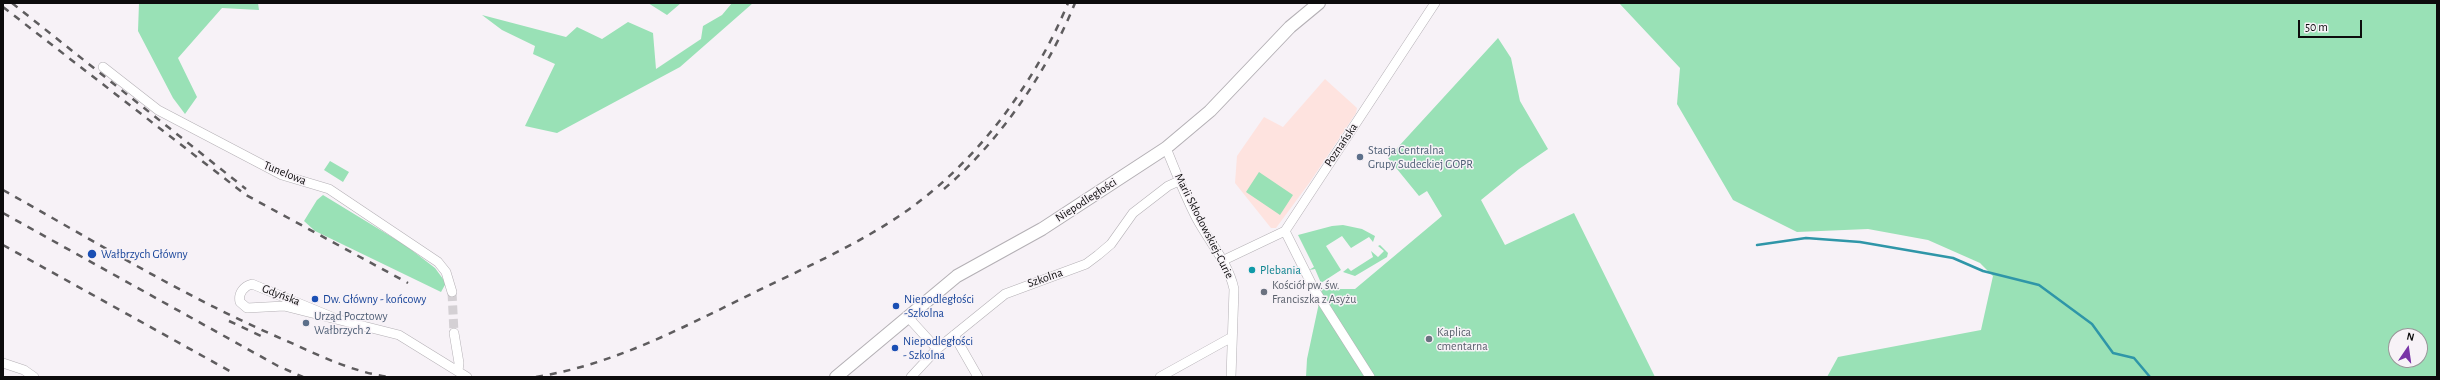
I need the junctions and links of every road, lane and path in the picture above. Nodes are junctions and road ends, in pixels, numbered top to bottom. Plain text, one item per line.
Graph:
1 (1319, 3) edge
2 (1435, 3) edge
3 (103, 67) dead end
4 (1166, 148) junction
5 (1179, 181) junction
6 (1285, 231) junction
7 (1224, 260) junction
8 (452, 292) tunnel mouth
9 (332, 316) junction
10 (907, 316) junction
11 (454, 333) tunnel mouth
12 (954, 335) junction
13 (1232, 337) junction
14 (937, 349) junction
15 (3, 363) edge
16 (458, 371) junction
17 (34, 377) edge
18 (467, 377) edge
19 (836, 377) edge
20 (911, 377) edge
21 (978, 377) edge
22 (1160, 377) edge
23 (1231, 377) edge
24 (1370, 377) edge

1 - 4 main road, Niepodległości
2 - 6 street, Poznańska
3 - 8 street, Tunelowa
4 - 5 street, Marii Skłodowskiej-Curie
4 - 10 main road, Niepodległości
5 - 7 street, Marii Skłodowskiej-Curie
5 - 12 street, Szkolna
6 - 7 street
6 - 24 street
7 - 13 street, Marii Skłodowskiej-Curie
9 - 9 street, Gdyńska
9 - 16 street, Gdyńska
10 - 14 street
10 - 19 main road, Niepodległości
11 - 16 street
12 - 14 street, Szkolna
12 - 21 street
13 - 22 street
13 - 23 street, Marii Skłodowskiej-Curie
14 - 20 street, Szkolna
15 - 17 street
16 - 18 street, Gdyńska

